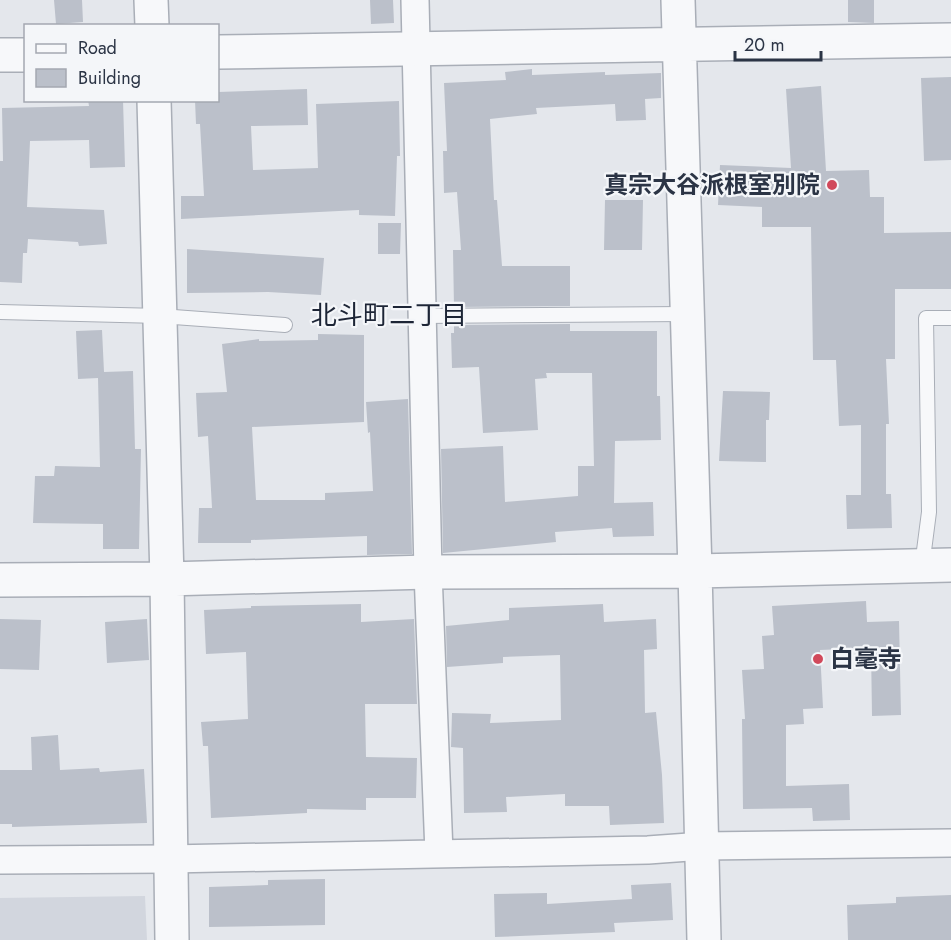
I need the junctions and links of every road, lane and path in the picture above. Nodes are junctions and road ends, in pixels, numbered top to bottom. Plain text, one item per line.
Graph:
1 (151, 0) edge
2 (415, 0) edge
3 (678, 0) edge
4 (152, 24) edge
5 (951, 40) edge
6 (680, 45) junction
7 (416, 48) junction
8 (219, 52) edge
9 (0, 55) edge
10 (24, 55) edge
11 (154, 102) edge
12 (0, 312) edge
13 (688, 314) junction
14 (422, 315) junction
15 (160, 316) junction
16 (951, 318) edge
17 (285, 325) dead end
18 (936, 566) edge
19 (696, 571) junction
20 (428, 572) junction
21 (167, 579) junction
22 (0, 580) edge
23 (951, 843) edge
24 (703, 846) junction
25 (438, 853) junction
26 (170, 859) junction
27 (0, 860) edge
28 (172, 940) edge
29 (704, 940) edge

1 - 4 street
2 - 7 street
3 - 6 street
5 - 6 street
6 - 7 street
6 - 13 street
7 - 8 street
7 - 14 street
9 - 10 street
11 - 15 street
12 - 15 lane
13 - 14 lane
13 - 19 street
14 - 20 street
15 - 17 lane
15 - 21 street
16 - 18 lane
18 - 19 street
19 - 20 street
19 - 24 street
20 - 21 street
20 - 25 street
21 - 22 street
21 - 26 street
23 - 24 street
24 - 25 street
24 - 29 street
25 - 26 street
26 - 27 street
26 - 28 street

